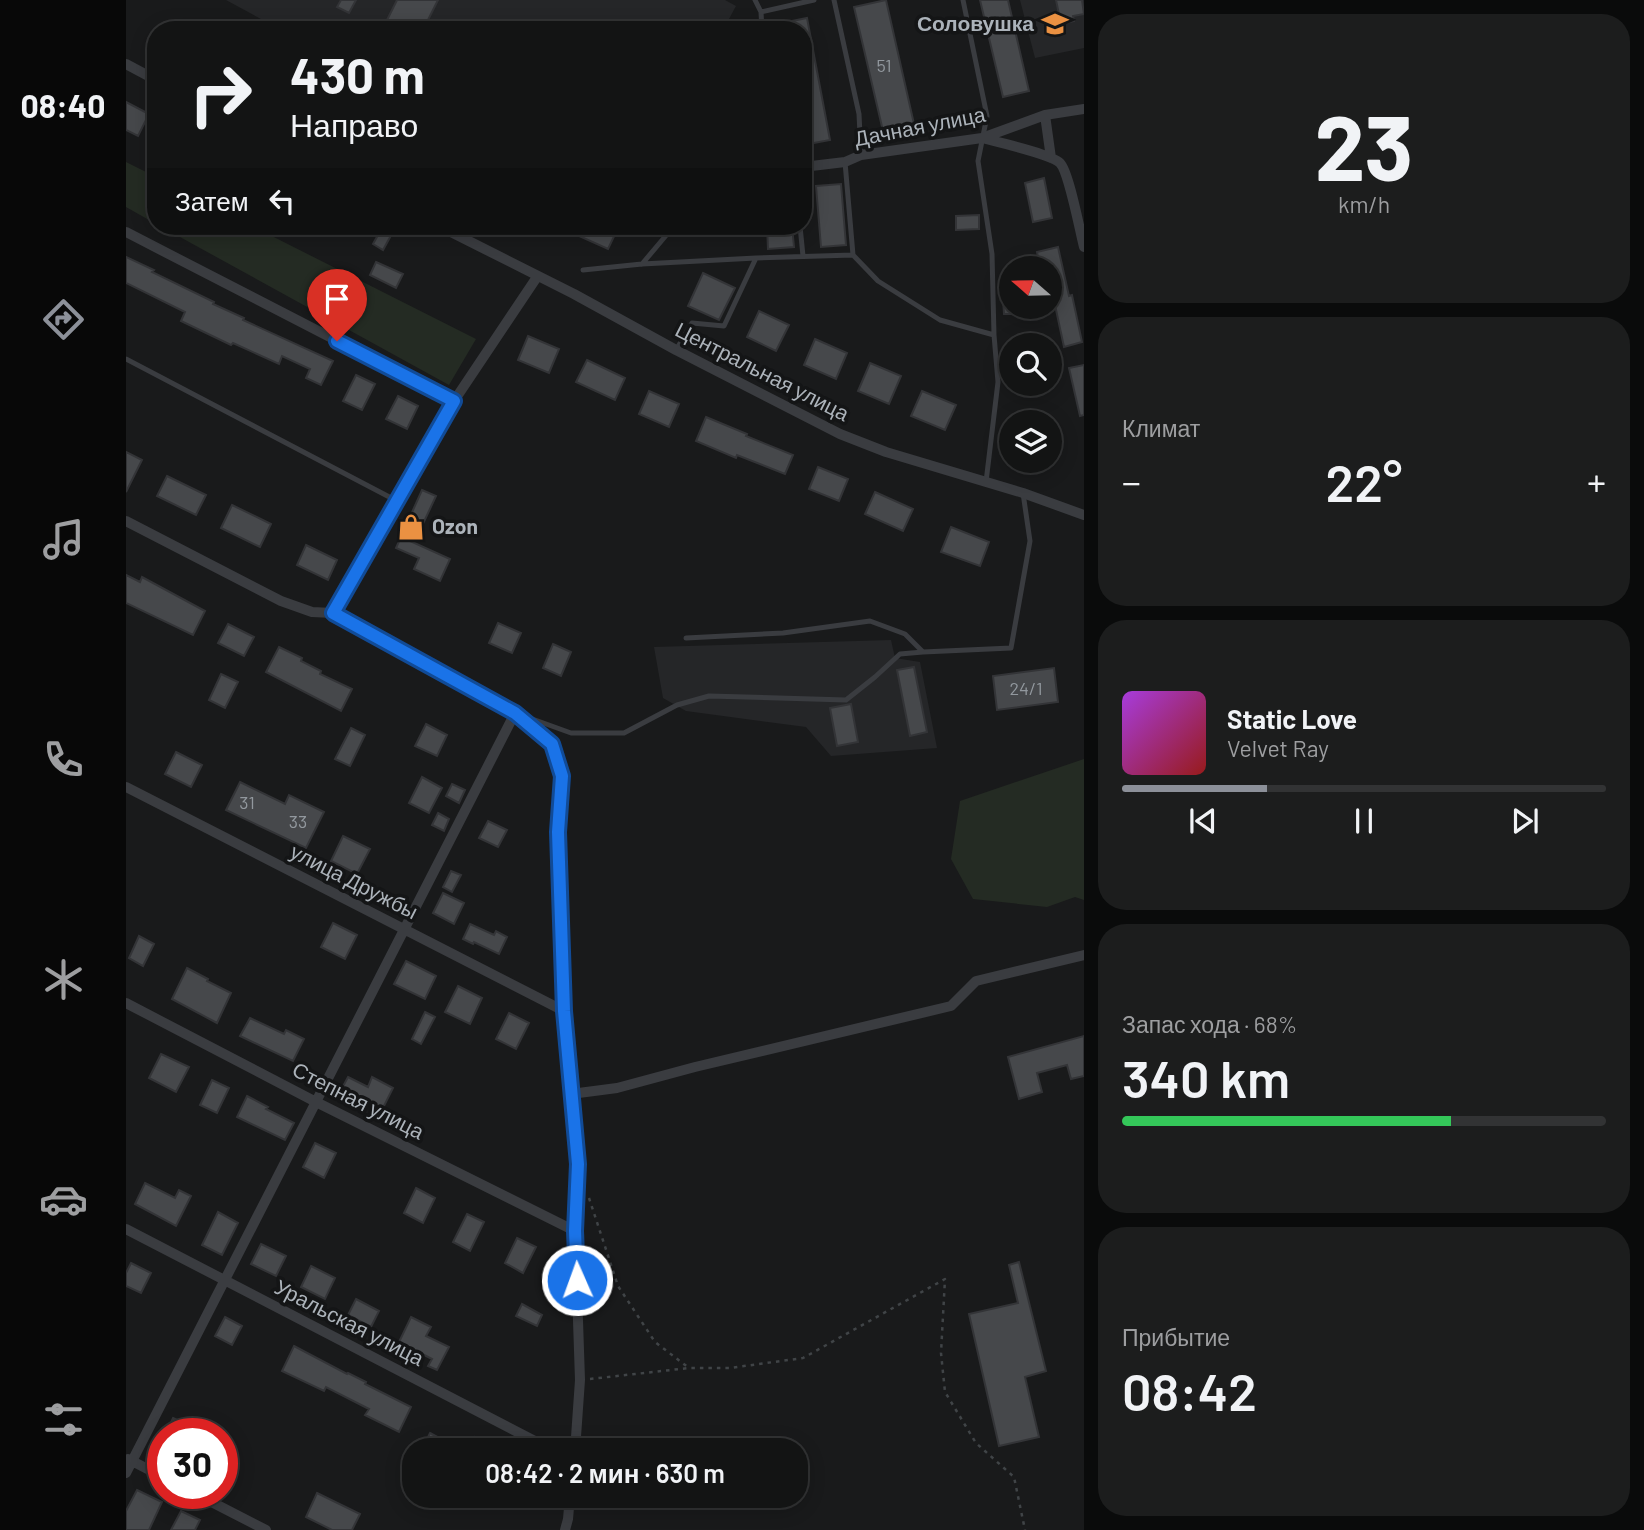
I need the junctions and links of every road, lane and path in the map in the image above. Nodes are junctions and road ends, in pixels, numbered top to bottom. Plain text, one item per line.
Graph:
1 (755, 0) edge
2 (814, 0) edge
3 (834, 0) edge
4 (963, 0) edge
5 (761, 12) junction
6 (762, 21) edge
7 (126, 64) edge
8 (147, 75) edge
9 (1084, 109) edge
10 (1045, 115) junction
11 (982, 138) junction
12 (861, 155) junction
13 (1051, 158) junction
14 (845, 162) junction
15 (812, 166) edge
16 (126, 232) edge
17 (456, 235) edge
18 (666, 235) edge
19 (801, 235) edge
20 (1084, 247) edge
21 (853, 255) junction
22 (803, 256) junction
23 (756, 257) junction
24 (642, 264) junction
25 (583, 270) dead end
26 (537, 277) junction
27 (994, 335) junction
28 (676, 350) junction
29 (126, 359) edge
30 (454, 401) junction
31 (986, 482) junction
32 (1023, 493) junction
33 (397, 501) junction
34 (1084, 515) edge
35 (126, 521) edge
36 (333, 613) junction
37 (686, 638) dead end
38 (923, 652) junction
39 (515, 713) junction
40 (126, 787) edge
41 (405, 930) junction
42 (1084, 955) edge
43 (126, 1003) edge
44 (564, 1011) junction
45 (571, 1094) junction
46 (316, 1102) junction
47 (586, 1189) dead end
48 (126, 1229) edge
49 (575, 1231) junction
50 (225, 1281) junction
51 (689, 1368) junction
52 (580, 1380) junction
53 (529, 1438) edge
54 (576, 1438) edge
55 (129, 1459) edge
56 (147, 1469) edge
57 (126, 1473) edge
58 (568, 1508) edge
59 (225, 1509) edge
60 (266, 1530) edge
61 (565, 1530) edge
62 (1025, 1530) edge

1 - 5 lane
2 - 5 lane
3 - 12 lane
4 - 11 lane
5 - 6 lane
7 - 8 street
9 - 10 street, Дачная улица
10 - 11 street, Дачная улица
10 - 13 street
11 - 12 street, Дачная улица
11 - 13 street
11 - 27 lane
12 - 14 street, Дачная улица
13 - 20 street
14 - 15 street, Дачная улица
14 - 21 lane
16 - 30 street
17 - 26 street, Центральная улица
18 - 24 lane
19 - 22 lane
21 - 22 lane
21 - 27 lane
22 - 23 lane
23 - 24 lane
23 - 28 lane
24 - 25 lane
26 - 28 street, Центральная улица
26 - 30 street
27 - 31 lane
28 - 31 street, Центральная улица
29 - 33 lane
30 - 33 street
31 - 32 street, Центральная улица
32 - 34 street, Центральная улица
32 - 38 lane
33 - 36 street
35 - 36 street
36 - 39 street
37 - 38 lane
38 - 39 lane
39 - 41 street
39 - 44 street
40 - 41 street, улица Дружбы
41 - 44 street, улица Дружбы
41 - 46 street
42 - 45 street
43 - 46 street, Степная улица
44 - 45 street
45 - 49 street
46 - 49 street, Степная улица
46 - 50 street
47 - 51 path
48 - 50 street, Уральская улица
49 - 52 street
50 - 53 street, Уральская улица
50 - 55 street
51 - 52 path
51 - 62 path
52 - 54 street
55 - 56 street
55 - 57 street
58 - 61 street
59 - 60 street

